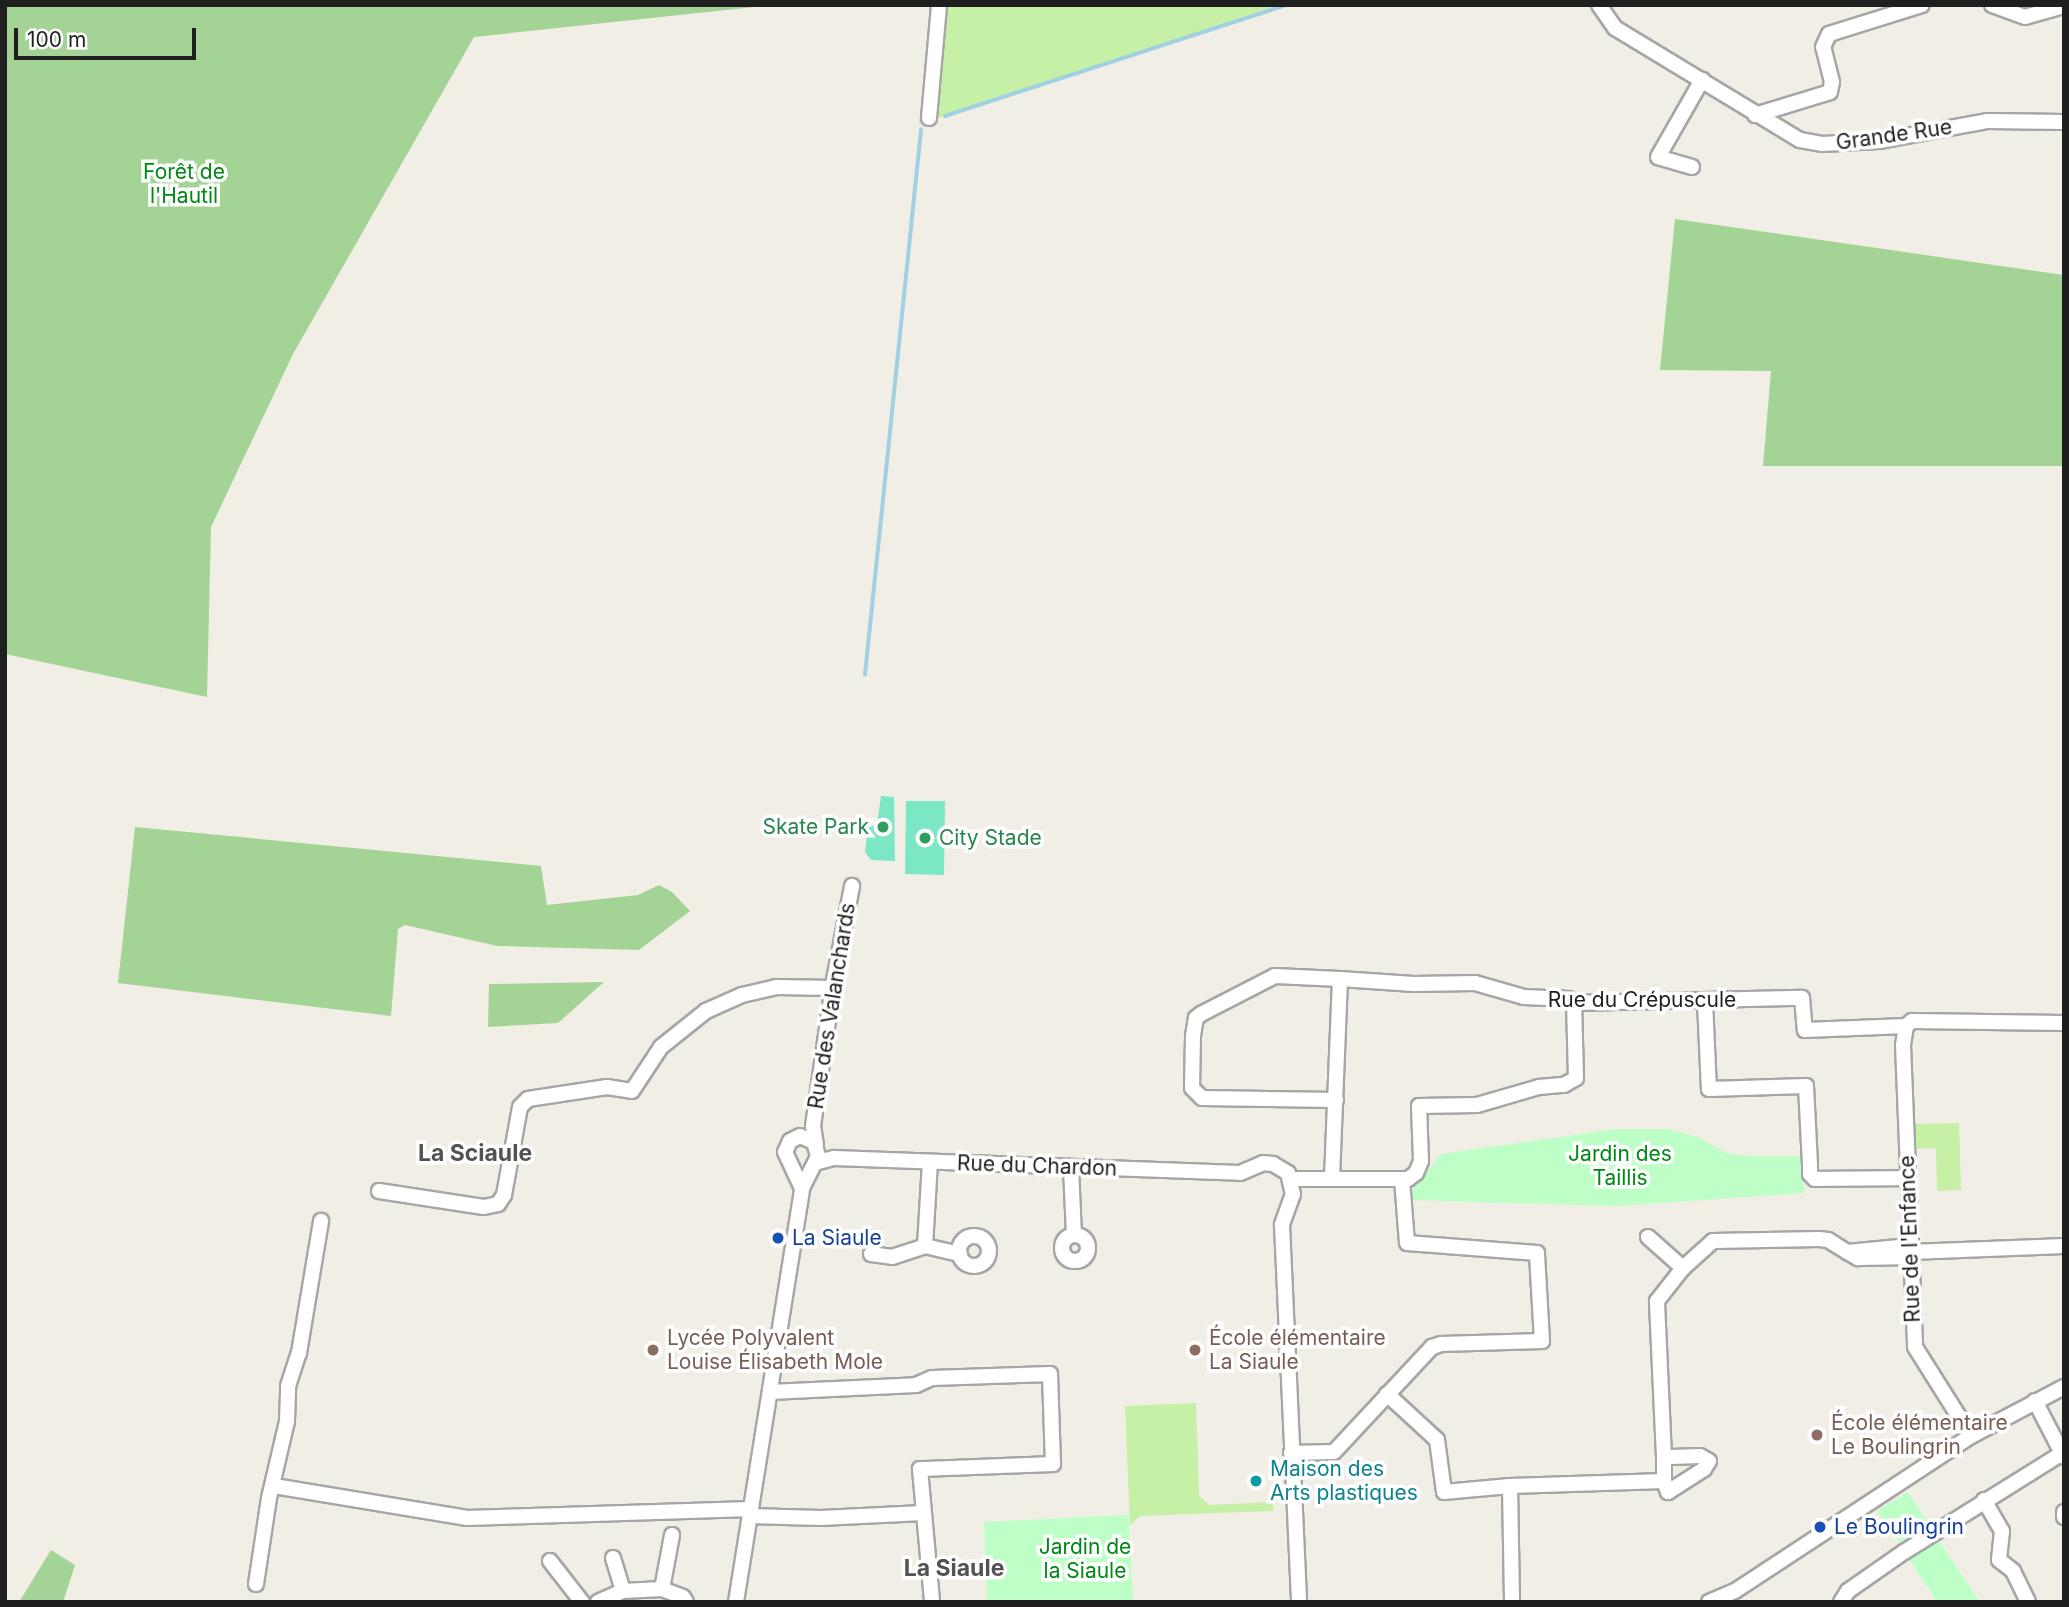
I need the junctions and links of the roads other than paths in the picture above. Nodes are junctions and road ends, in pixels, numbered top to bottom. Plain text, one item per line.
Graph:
1 (939, 5) edge
2 (1599, 5) edge
3 (1922, 5) edge
4 (1992, 5) edge
5 (2064, 6) edge
6 (1702, 80) junction
7 (1755, 115) junction
8 (929, 118) dead end
9 (2064, 122) edge
10 (1692, 167) dead end
11 (852, 886) dead end
12 (1340, 979) junction
13 (833, 988) junction
14 (1705, 1002) junction
15 (1574, 1003) junction
16 (2064, 1023) edge
17 (1906, 1026) junction
18 (1336, 1100) junction
19 (808, 1131) junction
20 (815, 1155) junction
21 (930, 1163) junction
22 (791, 1165) junction
23 (1071, 1167) junction
24 (1332, 1178) junction
25 (1907, 1178) junction
26 (1292, 1179) junction
27 (1402, 1180) junction
28 (802, 1188) junction
29 (379, 1191) dead end
30 (321, 1221) dead end
31 (1074, 1235) dead end
32 (1648, 1237) dead end
33 (925, 1246) junction
34 (2064, 1246) edge
35 (1910, 1252) junction
36 (871, 1254) dead end
37 (960, 1254) dead end
38 (1683, 1268) junction
39 (2064, 1387) edge
40 (770, 1392) junction
41 (1387, 1394) junction
42 (2035, 1401) junction
43 (1971, 1436) junction
44 (1291, 1453) junction
45 (2063, 1454) edge
46 (1664, 1458) junction
47 (1664, 1482) junction
48 (274, 1486) junction
49 (1510, 1486) junction
50 (1984, 1500) junction
51 (751, 1513) junction
52 (923, 1513) junction
53 (672, 1535) dead end
54 (614, 1558) dead end
55 (550, 1561) dead end
56 (256, 1584) dead end
57 (662, 1589) junction
58 (623, 1591) junction
59 (1722, 1599) edge
60 (582, 1602) edge
61 (598, 1602) edge
62 (686, 1602) edge
63 (736, 1602) edge
64 (932, 1602) edge
65 (1299, 1602) edge
66 (1512, 1602) edge
67 (1840, 1602) edge
68 (2028, 1602) edge

1 - 8 street
2 - 6 street, Grande Rue
3 - 7 street
4 - 5 street
6 - 7 street, Grande Rue
6 - 10 street
7 - 9 street, Grande Rue
11 - 13 street, Rue des Valanchards
12 - 15 street, Rue du Crépuscule
12 - 18 street
12 - 18 street, Rue du Crépuscule
13 - 19 street, Rue des Valanchards
13 - 29 street
14 - 15 street, Rue du Crépuscule
14 - 17 street, Rue du Crépuscule
14 - 25 street
15 - 27 street
16 - 17 street
17 - 25 street, Rue de l'Enfance
18 - 24 street
19 - 20 street, Rue des Valanchards
19 - 22 street
20 - 21 street, Rue du Chardon
20 - 22 street, Rue du Chardon
20 - 28 street
21 - 23 street, Rue du Chardon
21 - 33 street
22 - 28 street
23 - 26 street, Rue du Chardon
23 - 31 street
24 - 26 street
24 - 27 street
25 - 35 street, Rue de l'Enfance
26 - 44 street
27 - 41 street
28 - 40 street
30 - 48 street
32 - 38 street
33 - 36 street
33 - 37 street
34 - 35 street
35 - 38 street
35 - 43 street, Rue de l'Enfance
38 - 46 street
39 - 42 street
40 - 51 street
40 - 52 street
41 - 44 street
41 - 49 street
42 - 43 street
42 - 45 street
43 - 59 street
44 - 65 street
45 - 50 street
46 - 47 street
46 - 47 street
47 - 49 street
48 - 51 street
48 - 56 street
49 - 66 street
50 - 67 street
50 - 68 street
51 - 52 street
51 - 63 street
52 - 64 street
53 - 57 street
54 - 58 street
55 - 60 street
57 - 58 street
57 - 62 street
58 - 61 street

